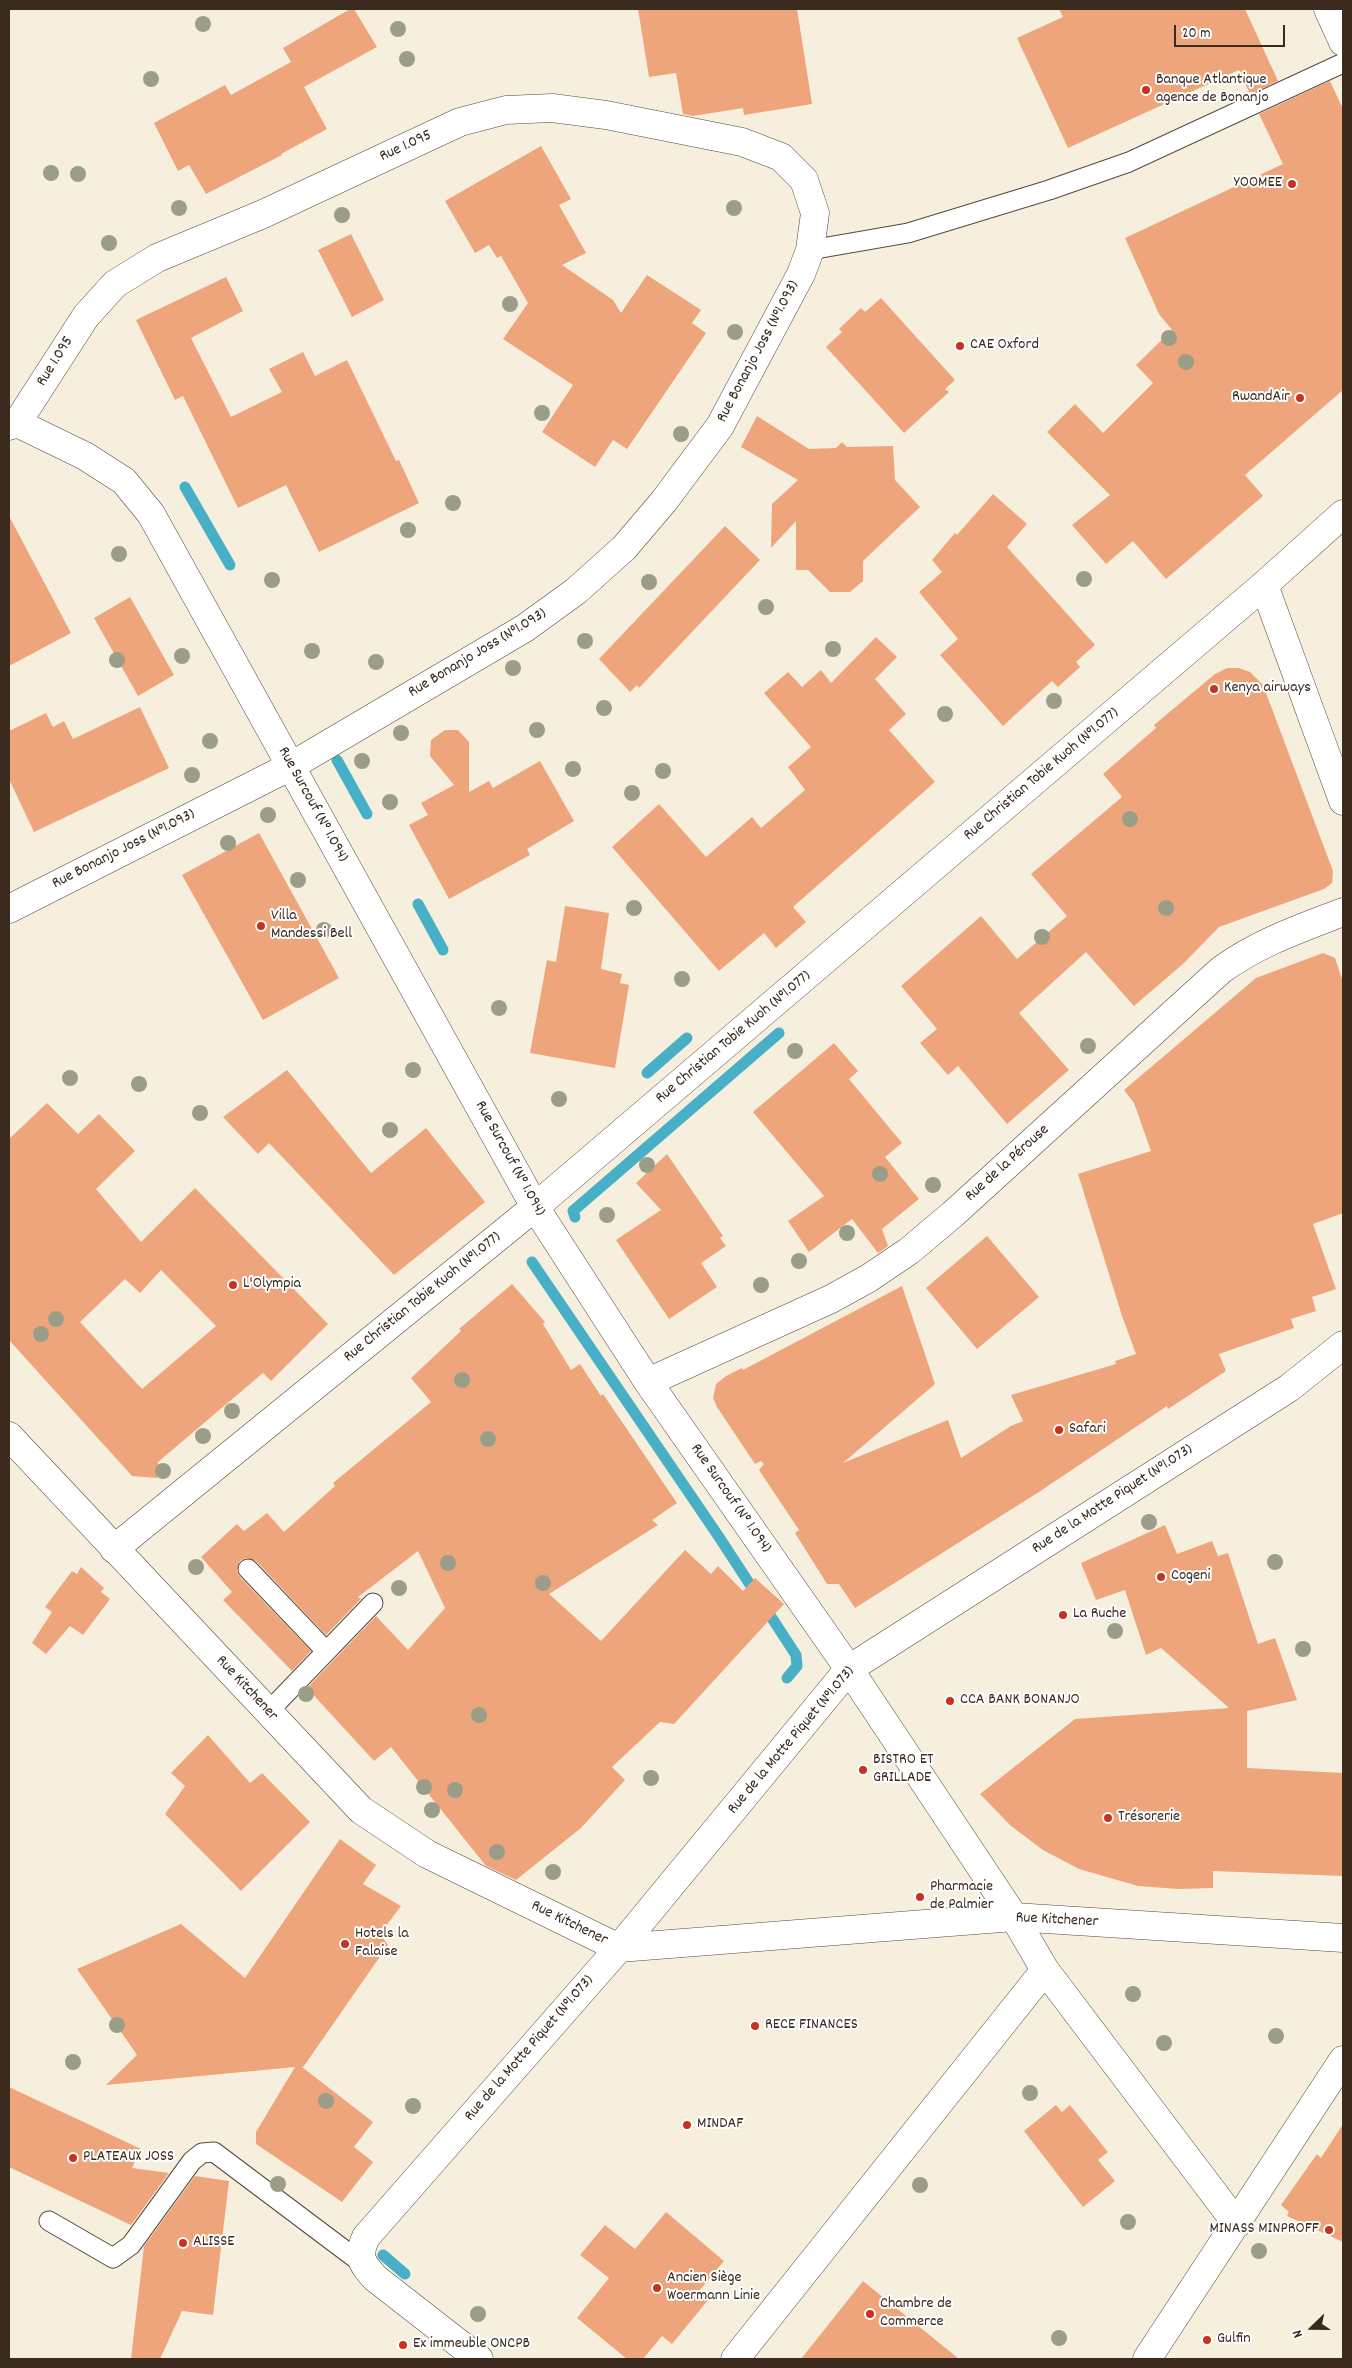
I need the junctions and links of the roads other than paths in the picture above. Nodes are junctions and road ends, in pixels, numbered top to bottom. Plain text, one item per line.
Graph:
1 (1328, 9) edge
2 (1343, 42) edge
3 (1343, 62) edge
4 (810, 250) junction
5 (13, 424) edge
6 (1343, 514) edge
7 (1264, 585) junction
8 (291, 766) junction
9 (1343, 801) edge
10 (9, 909) edge
11 (1343, 912) edge
12 (535, 1207) junction
13 (1343, 1345) edge
14 (648, 1382) junction
15 (9, 1436) edge
16 (114, 1549) junction
17 (248, 1569) dead end
18 (373, 1602) dead end
19 (326, 1651) junction
20 (849, 1669) junction
21 (268, 1712) junction
22 (1014, 1917) junction
23 (1343, 1938) edge
24 (618, 1948) junction
25 (1045, 1970) junction
26 (1343, 2060) edge
27 (49, 2220) dead end
28 (1237, 2224) junction
29 (363, 2264) junction
30 (479, 2359) edge
31 (735, 2359) edge
32 (1147, 2359) edge

1 - 2 street
3 - 4 lane
4 - 5 street, Rue 1.095
4 - 8 street, Rue Bonanjo Joss (N°1.093)
5 - 8 street, Rue Surcouf (N° 1.094)
6 - 7 street, Rue Christian Tobie Kuoh (N°1.077)
7 - 9 street
7 - 12 street, Rue Christian Tobie Kuoh (N°1.077)
8 - 10 street, Rue Bonanjo Joss (N°1.093)
8 - 12 street, Rue Surcouf (N° 1.094)
11 - 14 street, Rue de la Pérouse
12 - 14 street, Rue Surcouf (N° 1.094)
12 - 16 street, Rue Christian Tobie Kuoh (N°1.077)
13 - 20 street, Rue de la Motte Piquet (N°1.073)
14 - 20 street, Rue Surcouf (N° 1.094)
15 - 16 street, Rue Kitchener
16 - 21 street, Rue Kitchener
17 - 19 lane
18 - 19 lane
19 - 21 lane
20 - 22 street, Rue Surcouf (N° 1.094)
20 - 24 street, Rue de la Motte Piquet (N°1.073)
21 - 24 street, Rue Kitchener
22 - 23 street, Rue Kitchener
22 - 24 street, Rue Kitchener
22 - 25 street, Rue Surcouf (N° 1.094)
24 - 29 street, Rue de la Motte Piquet (N°1.073)
25 - 28 street, Rue Surcouf (N° 1.094)
25 - 31 street
26 - 28 street
27 - 29 lane
28 - 32 street
29 - 30 street

